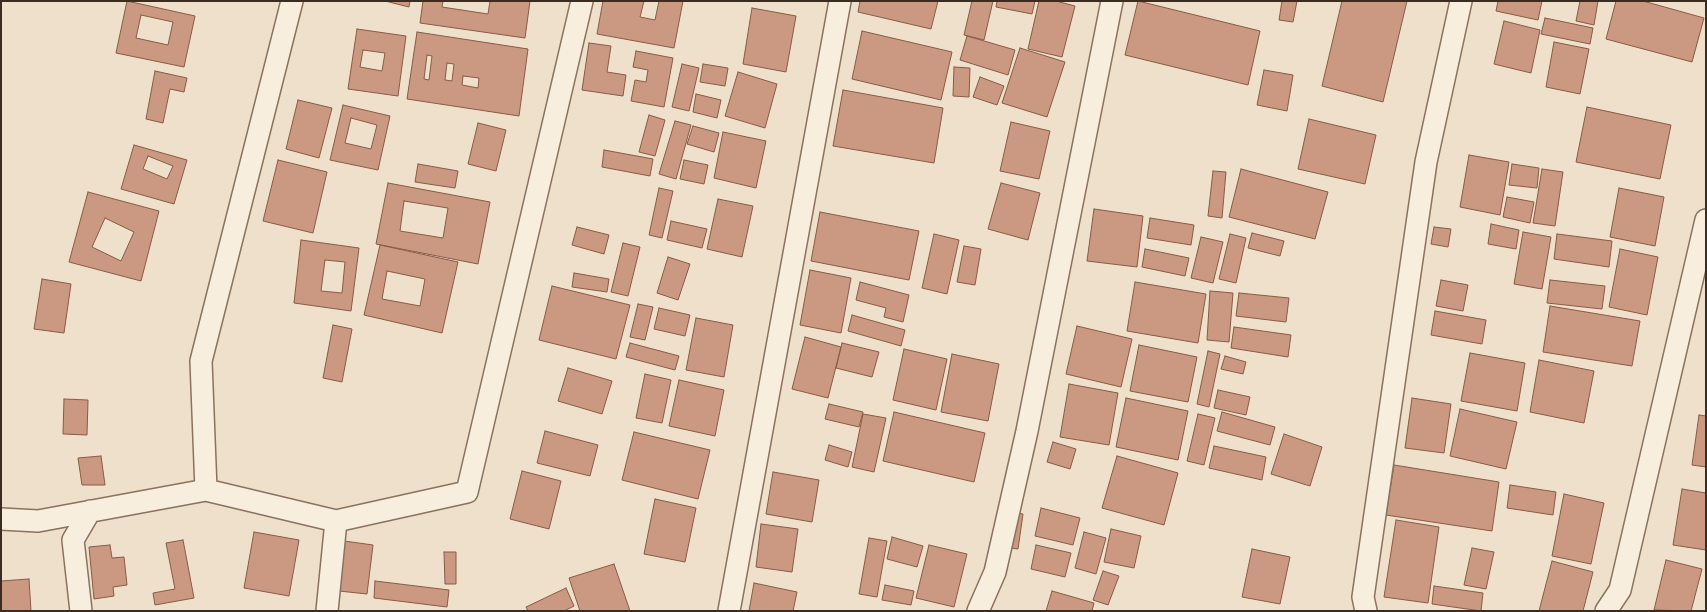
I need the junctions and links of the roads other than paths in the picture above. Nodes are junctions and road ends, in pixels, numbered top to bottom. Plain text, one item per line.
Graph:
1 (292, 1) edge
2 (582, 1) edge
3 (840, 1) edge
4 (1112, 1) edge
5 (1461, 1) edge
6 (1706, 220) edge
7 (206, 490) junction
8 (90, 511) junction
9 (1, 519) edge
10 (336, 520) junction
11 (81, 611) edge
12 (327, 611) edge
13 (728, 611) edge
14 (978, 611) edge
15 (1366, 611) edge
16 (1606, 611) edge

1 - 7 street
2 - 10 street
3 - 13 street
4 - 14 street
5 - 15 street
6 - 16 street
7 - 8 street
7 - 10 street
8 - 9 street
8 - 11 street
10 - 12 street

